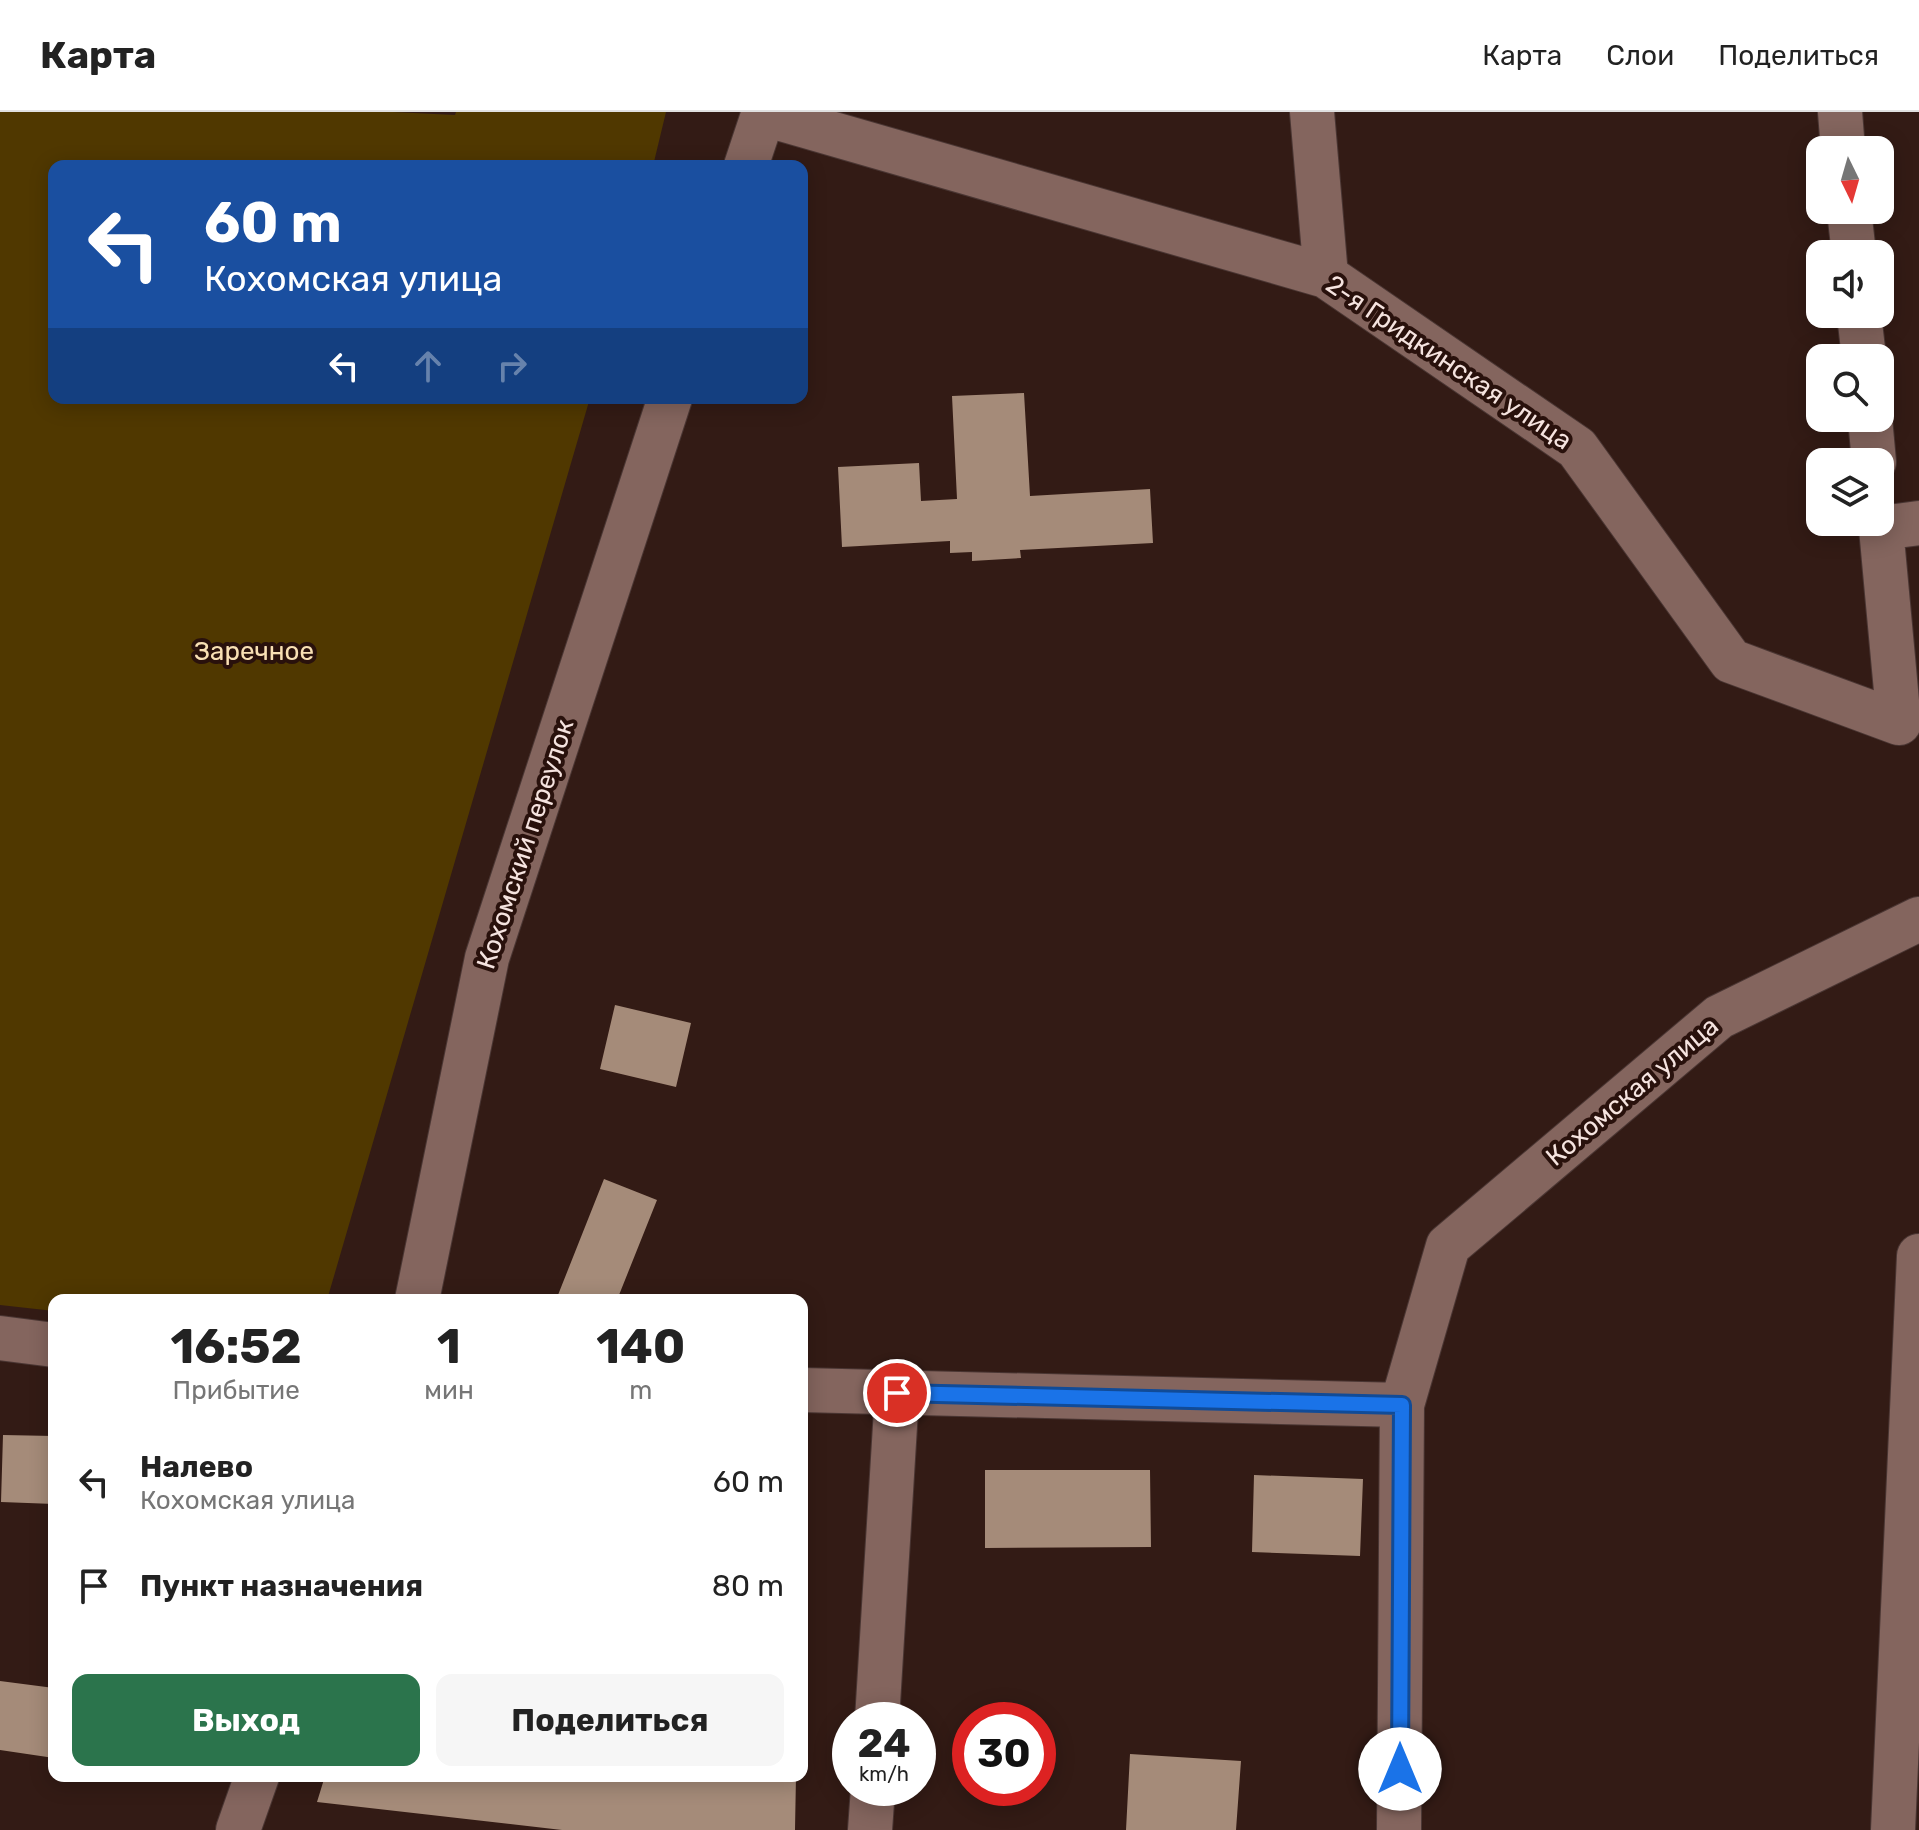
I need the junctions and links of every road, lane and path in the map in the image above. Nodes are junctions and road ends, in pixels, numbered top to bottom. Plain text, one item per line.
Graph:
1 (1312, 112) edge
2 (1840, 112) edge
3 (764, 113) edge
4 (1842, 136) edge
5 (748, 160) edge
6 (1326, 276) junction
7 (668, 404) edge
8 (1893, 536) edge
9 (1919, 919) edge
10 (1919, 1256) edge
11 (418, 1294) edge
12 (0, 1338) edge
13 (48, 1344) edge
14 (808, 1390) edge
15 (897, 1393) junction
16 (1402, 1405) junction
17 (878, 1702) edge
18 (255, 1782) edge
19 (872, 1806) edge
20 (238, 1830) edge
21 (870, 1830) edge
22 (1399, 1830) edge
23 (1893, 1830) edge

1 - 6 street
2 - 4 street
3 - 5 street
3 - 6 street, 2-я Гридкинская улица
6 - 8 street, 2-я Гридкинская улица
7 - 11 street, Кохомский переулок
9 - 16 street, Кохомская улица
10 - 23 street
12 - 13 street
14 - 15 street
15 - 16 street
15 - 17 street
16 - 22 street
18 - 20 street
19 - 21 street

